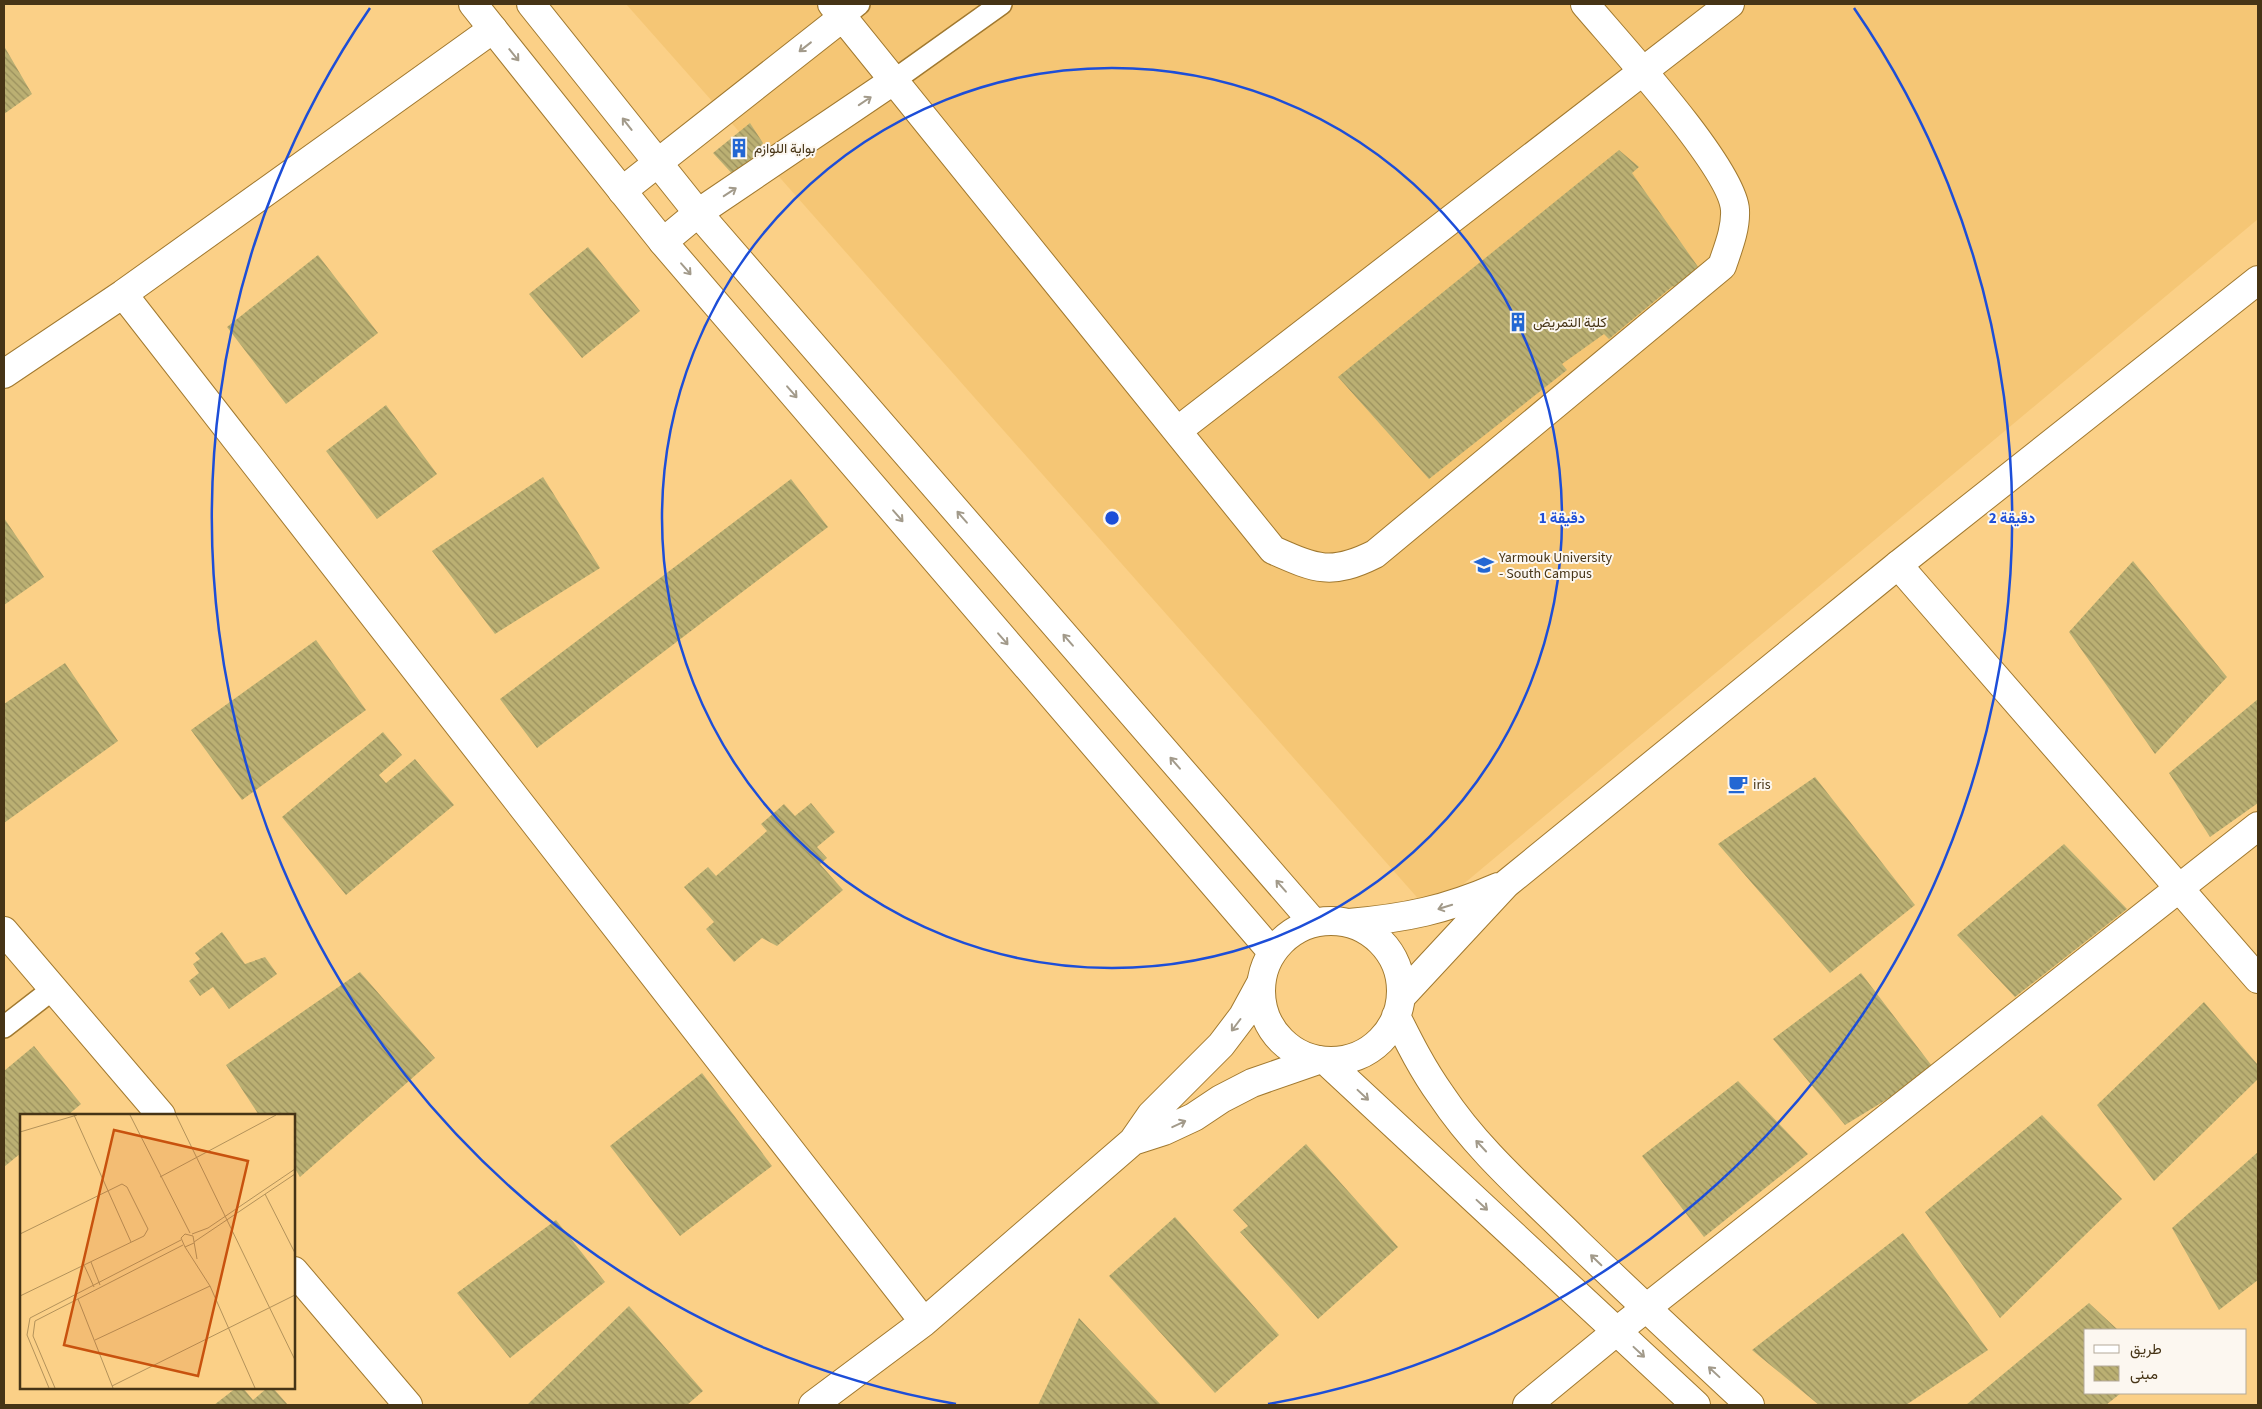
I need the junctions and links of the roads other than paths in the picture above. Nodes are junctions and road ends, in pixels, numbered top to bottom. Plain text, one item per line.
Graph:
1 (473, 4) edge
2 (531, 4) edge
3 (1001, 4) edge
4 (1585, 4) edge
5 (1730, 4) edge
6 (845, 8) edge
7 (493, 30) junction
8 (1642, 72) junction
9 (893, 81) junction
10 (657, 162) junction
11 (622, 191) junction
12 (698, 213) junction
13 (663, 242) junction
14 (2258, 280) edge
15 (123, 294) junction
16 (4, 374) edge
17 (1177, 431) junction
18 (1898, 565) junction
19 (2258, 826) edge
20 (1506, 884) junction
21 (2180, 888) junction
22 (1313, 922) junction
23 (1349, 923) junction
24 (4, 931) edge
25 (1272, 952) junction
26 (2258, 978) edge
27 (1261, 983) junction
28 (53, 989) junction
29 (1399, 1007) junction
30 (4, 1027) edge
31 (1323, 1061) junction
32 (160, 1114) edge
33 (1133, 1140) junction
34 (295, 1272) edge
35 (1646, 1308) junction
36 (924, 1322) junction
37 (1617, 1331) junction
38 (408, 1405) edge
39 (813, 1405) edge
40 (1527, 1405) edge
41 (1696, 1405) edge
42 (1750, 1405) edge

1 - 7 street
10 -> 2 street
3 - 9 lane
4 - 8 street
5 - 8 street
6 - 9 street
6 -> 10 street
7 -> 11 street
7 - 15 street
8 - 17 street
8 - 17 street
12 -> 9 street
9 - 17 street
10 - 11 street
10 - 12 street
11 - 13 street
12 - 13 street
22 -> 12 street
13 -> 25 street
14 - 18 street
15 - 16 street
15 - 36 street
18 - 20 street
18 - 21 street
19 - 21 street
20 -> 23 street
20 - 29 street
21 - 26 street
21 - 35 street
22 - 23 street
22 - 25 street
23 - 29 street
24 - 28 street
25 - 27 street
27 - 31 street
27 -> 33 street
28 - 30 lane
28 - 32 street
29 - 31 street
35 -> 29 street
33 -> 31 street
31 -> 37 street
33 - 36 street
34 - 38 street
35 - 37 street
42 -> 35 street
36 - 39 street
37 - 40 street
37 -> 41 street

